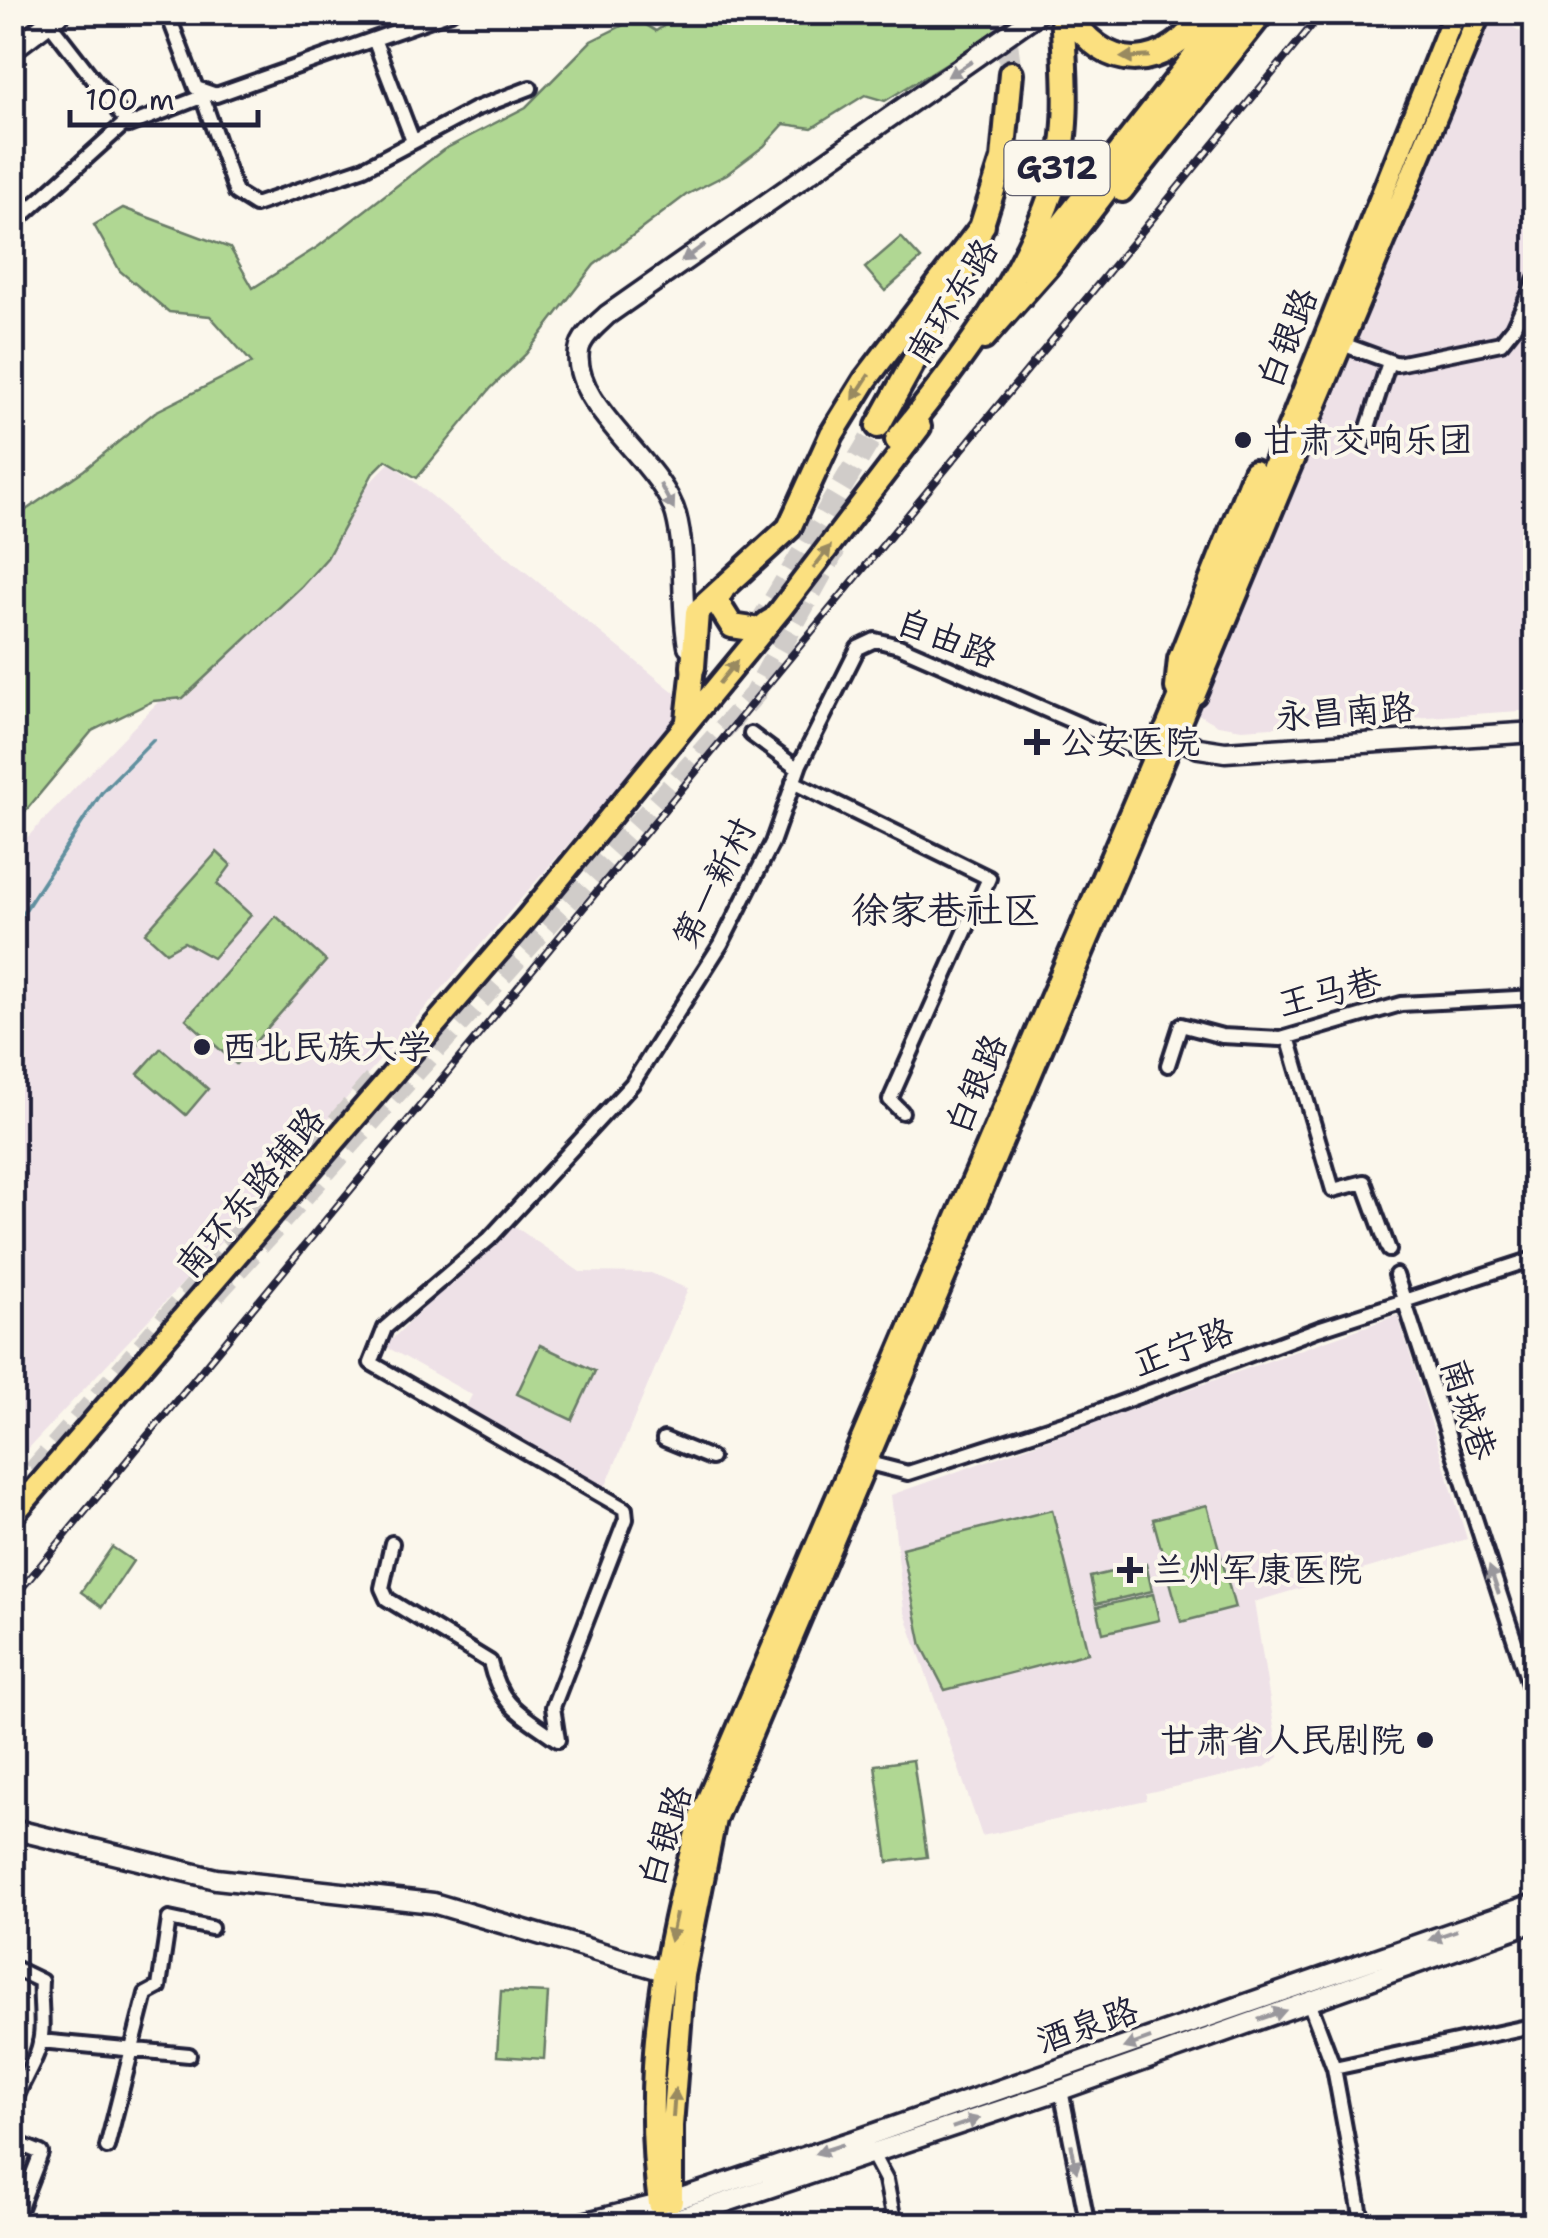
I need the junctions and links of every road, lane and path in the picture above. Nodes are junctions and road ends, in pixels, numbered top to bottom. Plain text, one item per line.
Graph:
1 (167, 12) edge
2 (450, 12) edge
3 (1040, 12) edge
4 (1064, 12) edge
5 (1207, 12) edge
6 (1230, 12) edge
7 (1244, 12) edge
8 (1264, 12) edge
9 (1442, 12) edge
10 (1455, 12) edge
11 (1468, 12) edge
12 (1480, 12) edge
13 (1528, 12) edge
14 (50, 16) edge
15 (1536, 16) edge
16 (374, 39) junction
17 (12, 50) edge
18 (1011, 73) tunnel mouth
19 (530, 88) dead end
20 (204, 96) junction
21 (125, 123) junction
22 (413, 142) junction
23 (12, 225) edge
24 (983, 225) junction
25 (1048, 266) junction
26 (1536, 279) edge
27 (994, 310) junction
28 (1345, 345) junction
29 (1390, 362) junction
30 (878, 426) tunnel mouth
31 (898, 440) tunnel mouth
32 (1362, 446) dead end
33 (722, 591) junction
34 (769, 622) junction
35 (1201, 657) junction
36 (693, 667) junction
37 (1181, 707) junction
38 (687, 722) junction
39 (1536, 732) edge
40 (751, 734) dead end
41 (1170, 734) junction
42 (1152, 756) junction
43 (796, 775) junction
44 (1536, 998) edge
45 (1288, 1037) junction
46 (1168, 1065) dead end
47 (902, 1112) dead end
48 (1389, 1250) dead end
49 (1536, 1258) edge
50 (1396, 1275) dead end
51 (1403, 1302) junction
52 (664, 1439) dead end
53 (711, 1458) dead end
54 (858, 1460) junction
55 (12, 1516) edge
56 (392, 1544) dead end
57 (1536, 1706) edge
58 (12, 1829) edge
59 (1536, 1903) edge
60 (1536, 1922) edge
61 (210, 1928) dead end
62 (12, 1967) edge
63 (664, 1971) junction
64 (1308, 2002) junction
65 (1536, 2025) edge
66 (40, 2041) junction
67 (133, 2051) junction
68 (188, 2055) dead end
69 (1334, 2068) junction
70 (1061, 2090) junction
71 (12, 2112) edge
72 (864, 2137) junction
73 (12, 2141) edge
74 (107, 2147) dead end
75 (872, 2155) junction
76 (666, 2218) edge
77 (13, 2226) edge
78 (571, 2226) edge
79 (895, 2226) edge
80 (1088, 2226) edge
81 (1363, 2226) edge

1 - 20 street
2 - 16 street
3 -> 36 main road
5 -> 4 highway
4 - 27 highway, 南环东路 / G312
6 - 27 highway
7 - 25 main road
8 - 25 main road
9 - 37 main road
10 - 35 main road, 白银路
11 - 35 main road, 白银路
12 - 28 main road
13 - 15 main road
14 - 17 main road
14 - 21 street
16 - 20 street
16 - 22 street
18 - 24 highway, 南环东路 / G312
19 - 22 street
20 - 21 street
20 - 22 street
21 - 23 street
24 - 30 highway, 南环东路 / G312
24 -> 33 highway
34 -> 25 main road, 南环东路辅路
26 - 29 street
27 - 31 highway, 南环东路 / G312
28 - 29 street
28 - 37 main road
29 - 32 street
33 - 34 highway
33 - 36 highway
38 -> 34 main road, 南环东路辅路
35 - 37 main road, 白银路
36 - 38 main road
37 - 41 main road, 白银路
38 - 55 main road, 南环东路辅路
39 - 41 main road, 永昌南路
40 - 43 street
41 - 42 main road, 白银路
41 - 54 main road, 白银路
42 - 43 street, 自由路
42 - 54 main road, 白银路
43 - 47 street
43 - 56 street, 第一新村
44 - 45 street, 王马巷
45 - 46 street, 王马巷
45 - 48 street
49 - 51 street, 正宁路
50 - 51 street, 南城巷
51 - 54 street, 正宁路
57 -> 51 street, 南城巷
52 - 53 street
54 -> 63 main road, 白银路
76 -> 54 main road, 白银路
58 - 63 main road
59 -> 72 main road, 酒泉路
60 - 64 main road, 酒泉路
61 - 67 street
62 - 66 street
63 - 76 main road, 白银路
64 - 69 street
70 -> 64 main road, 酒泉路
65 - 69 street
66 - 67 street
66 - 71 street
67 - 68 street
67 - 74 street
69 - 81 street
75 -> 70 main road, 酒泉路
70 -> 80 street
72 - 75 street
72 -> 76 main road, 酒泉路
73 - 77 street
75 - 76 main road, 酒泉路
75 - 79 street
76 - 78 main road

